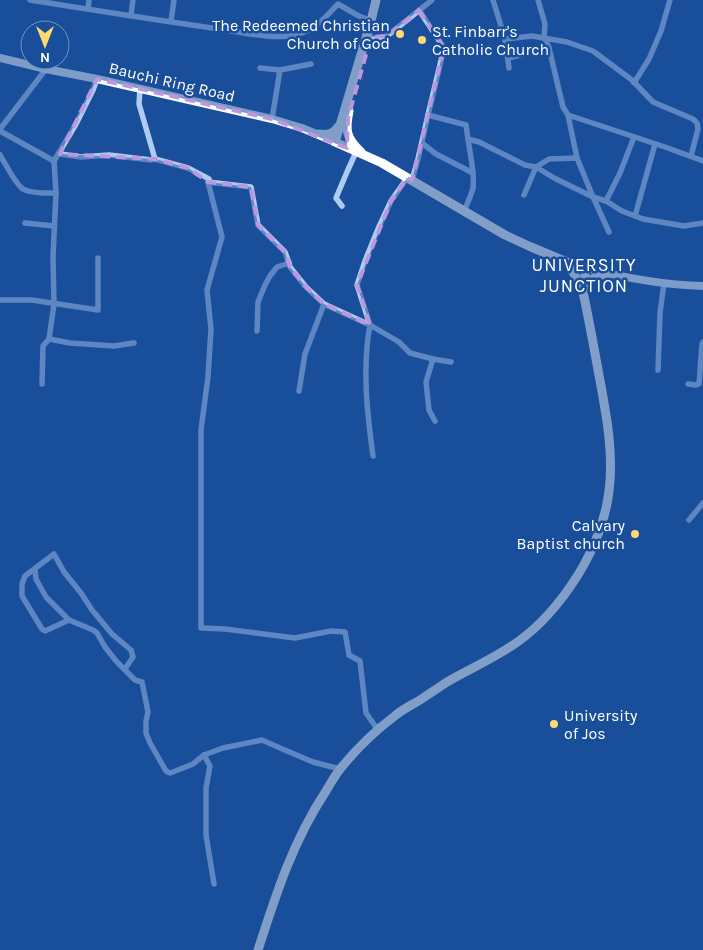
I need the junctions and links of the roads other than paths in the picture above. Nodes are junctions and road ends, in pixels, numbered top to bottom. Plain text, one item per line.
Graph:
1 (30, 0) edge
2 (89, 0) edge
3 (133, 0) edge
4 (174, 0) edge
5 (376, 0) edge
6 (382, 0) edge
7 (432, 0) edge
8 (493, 0) edge
9 (538, 0) edge
10 (670, 0) edge
11 (337, 2) edge
12 (88, 10) junction
13 (420, 10) junction
14 (131, 16) junction
15 (171, 21) junction
16 (371, 21) junction
17 (371, 37) junction
18 (505, 38) junction
19 (544, 38) junction
20 (549, 48) junction
21 (0, 58) edge
22 (508, 58) junction
23 (20, 63) edge
24 (311, 64) dead end
25 (260, 68) dead end
26 (510, 68) dead end
27 (45, 70) edge
28 (51, 70) edge
29 (280, 70) junction
30 (96, 79) junction
31 (634, 83) junction
32 (140, 89) junction
33 (428, 115) junction
34 (568, 115) junction
35 (272, 119) junction
36 (340, 125) junction
37 (1, 127) edge
38 (318, 134) junction
39 (634, 137) junction
40 (468, 139) junction
41 (335, 142) junction
42 (422, 143) junction
43 (655, 144) junction
44 (60, 154) junction
45 (360, 154) junction
46 (0, 155) edge
47 (691, 156) junction
48 (577, 158) junction
49 (155, 159) junction
50 (54, 161) junction
51 (703, 161) edge
52 (536, 167) junction
53 (473, 173) junction
54 (410, 179) junction
55 (208, 182) junction
56 (56, 193) junction
57 (524, 195) dead end
58 (593, 197) junction
59 (606, 201) junction
60 (342, 206) dead end
61 (464, 211) junction
62 (635, 216) junction
63 (703, 223) edge
64 (25, 224) dead end
65 (54, 226) junction
66 (609, 232) dead end
67 (98, 258) dead end
68 (567, 262) junction
69 (289, 263) junction
70 (584, 268) junction
71 (608, 274) junction
72 (664, 283) junction
73 (703, 286) edge
74 (582, 288) junction
75 (0, 300) edge
76 (54, 304) junction
77 (324, 304) junction
78 (370, 325) junction
79 (257, 331) dead end
80 (49, 339) junction
81 (703, 342) edge
82 (134, 343) dead end
83 (433, 359) junction
84 (451, 362) dead end
85 (658, 370) dead end
86 (42, 384) dead end
87 (688, 384) dead end
88 (299, 391) dead end
89 (435, 421) dead end
90 (373, 456) dead end
91 (703, 503) edge
92 (689, 520) dead end
93 (35, 569) junction
94 (69, 620) junction
95 (125, 669) junction
96 (378, 730) junction
97 (204, 755) junction
98 (340, 769) junction
99 (214, 884) dead end
100 (258, 950) edge

1 - 12 street
2 - 12 street
3 - 14 street
4 - 15 street
5 - 16 highway
6 - 17 highway
7 - 13 street
8 - 18 street
9 - 19 street
10 - 31 street
11 - 15 street
11 - 16 street
12 - 14 street
13 - 17 street
13 - 33 street
14 - 15 street
16 - 36 highway
17 - 45 highway
18 - 19 street
18 - 22 street
19 - 20 street
19 - 31 street
20 - 22 street
20 - 34 street
21 - 23 main road, Bauchi Ring Road
22 - 26 street
24 - 29 street
25 - 29 street
27 - 37 street
28 - 30 main road, Bauchi Ring Road
29 - 35 street
30 - 32 main road, Bauchi Ring Road
30 - 44 street
31 - 47 street
32 - 35 main road, Bauchi Ring Road
32 - 49 street
33 - 40 street
33 - 42 street
34 - 39 street
34 - 48 street
35 - 38 main road, Bauchi Ring Road
36 - 38 highway
36 - 41 highway
37 - 50 street
38 - 41 main road, Bauchi Ring Road
39 - 43 street
39 - 59 street
40 - 52 street
40 - 53 street
41 - 45 highway
42 - 53 street
42 - 54 street
43 - 47 street
43 - 62 street
44 - 49 street
44 - 50 street
45 - 54 highway
45 - 60 street
46 - 56 street
47 - 51 street
48 - 52 street
48 - 58 street
49 - 55 street
50 - 56 street
52 - 57 street
52 - 58 street
53 - 61 street
54 - 61 highway
54 - 78 street
55 - 69 street
55 - 96 street
56 - 65 street
58 - 59 street
58 - 66 street
59 - 62 street
61 - 68 highway
62 - 63 street
64 - 65 street
65 - 76 street
67 - 76 street
68 - 70 highway
68 - 74 highway
69 - 77 street
69 - 79 street
70 - 71 main road
70 - 74 highway
71 - 72 main road
71 - 74 highway
72 - 73 main road
72 - 85 street
74 - 96 highway
75 - 76 street
76 - 80 street
77 - 78 street
77 - 88 street
78 - 83 street
78 - 90 street
80 - 82 street
80 - 86 street
81 - 87 street
83 - 84 street
83 - 89 street
91 - 92 street
93 - 94 street
93 - 94 street
93 - 95 street
94 - 95 street
95 - 97 street
96 - 98 highway
97 - 98 street
97 - 99 street
98 - 100 highway

